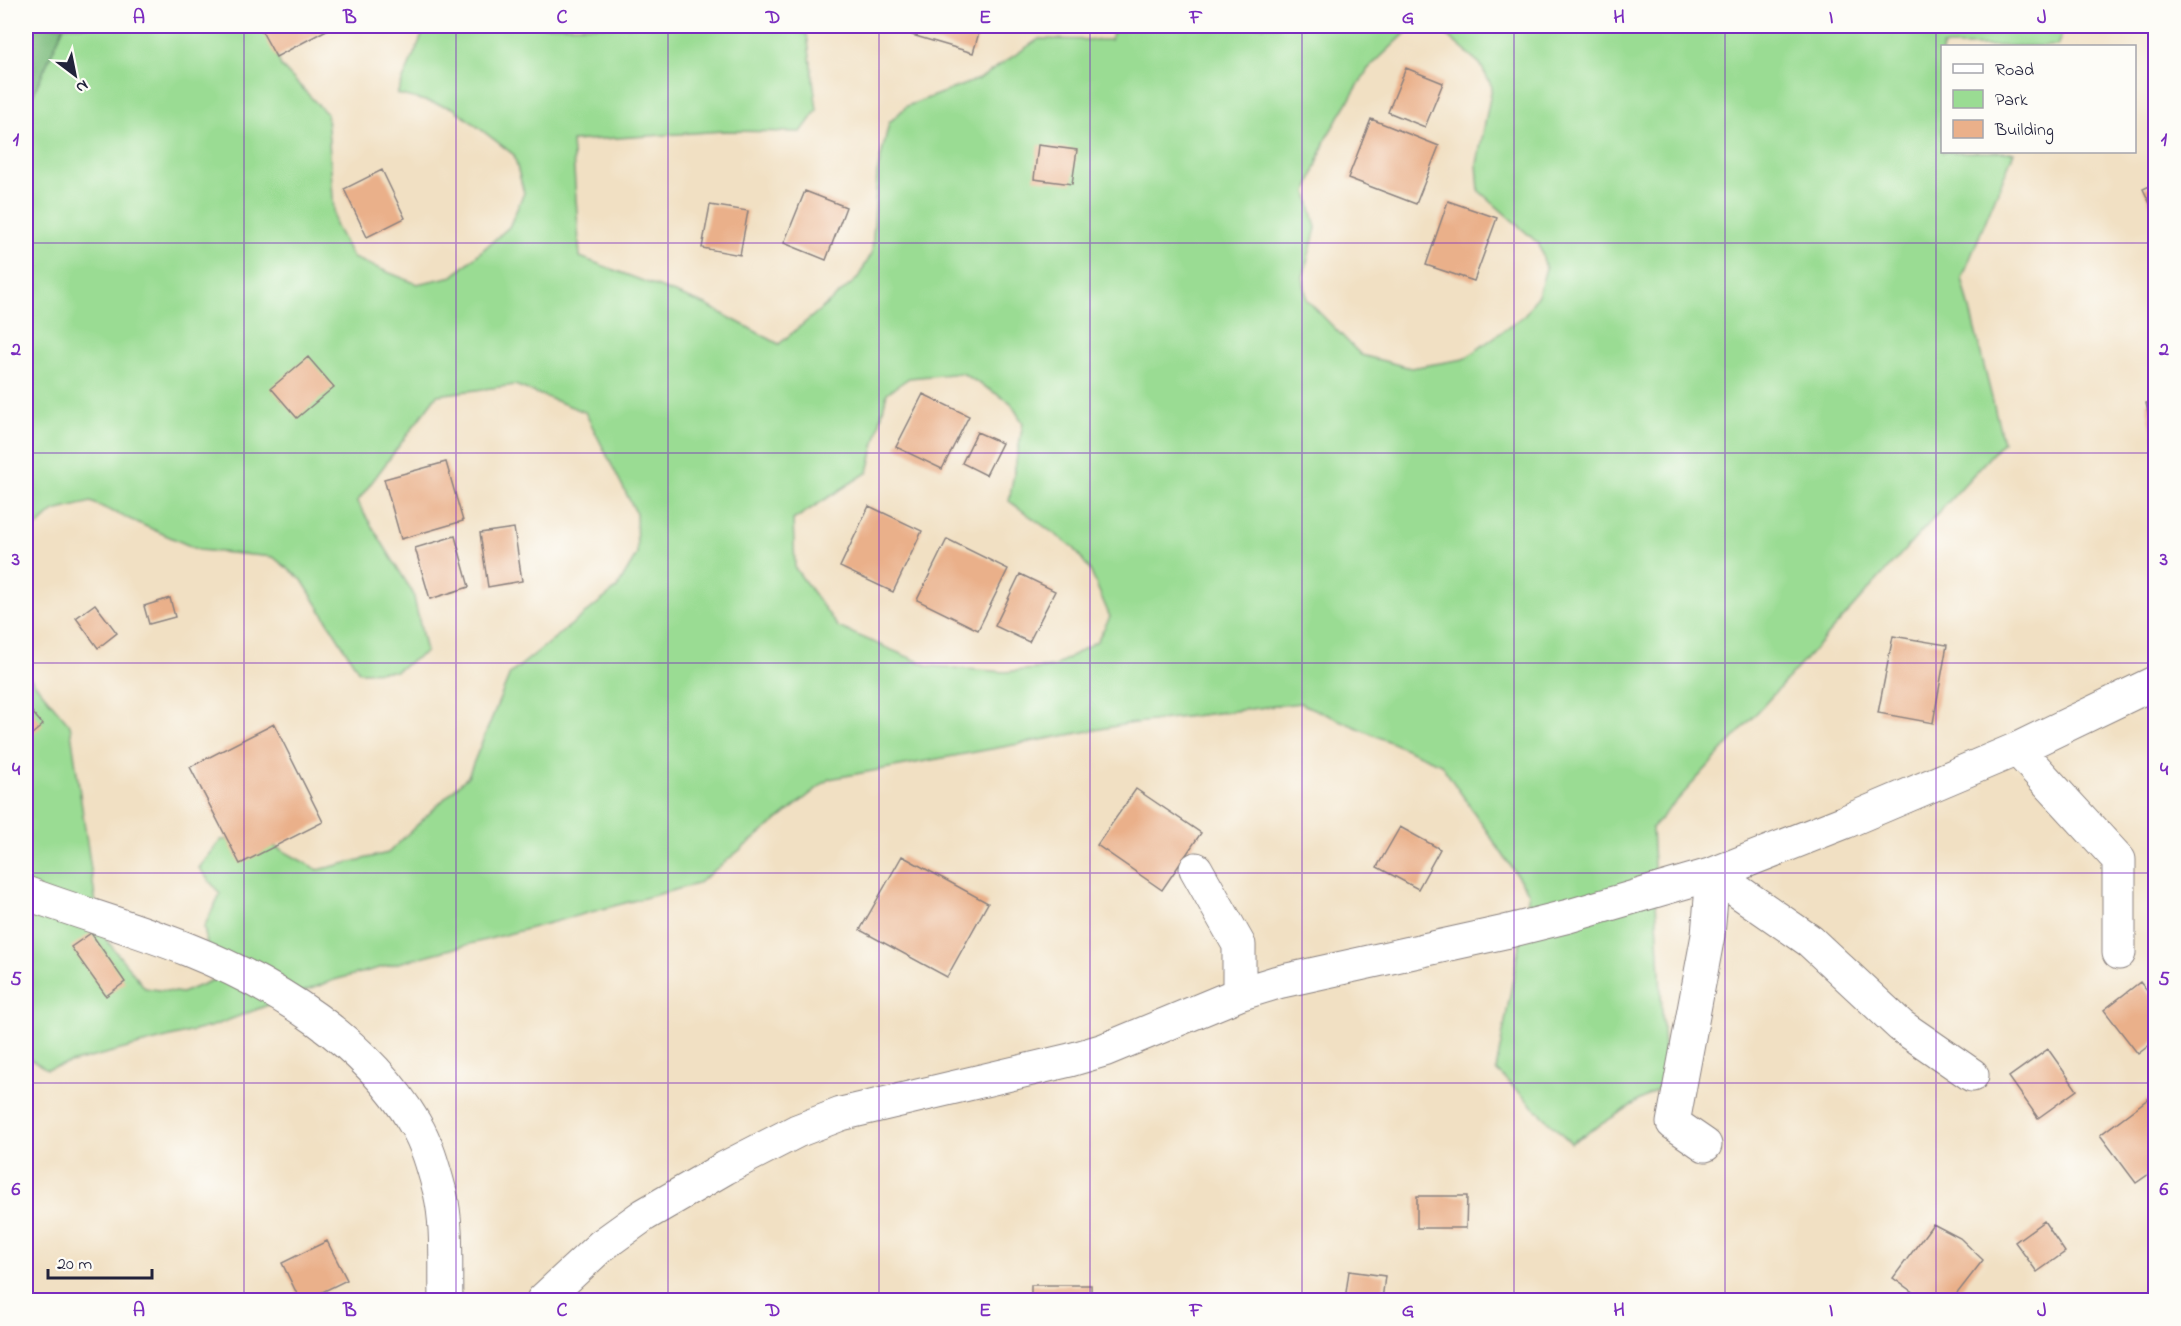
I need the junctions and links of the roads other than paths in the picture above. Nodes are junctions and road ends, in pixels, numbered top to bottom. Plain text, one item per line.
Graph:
1 (2156, 682) edge
2 (2017, 749) junction
3 (1196, 869) dead end
4 (1713, 874) junction
5 (26, 893) edge
6 (2119, 953) dead end
7 (1239, 994) junction
8 (1972, 1075) dead end
9 (1705, 1145) dead end
10 (446, 1300) edge
11 (543, 1300) edge

1 - 2 street
2 - 4 street
2 - 6 street
3 - 7 street
4 - 7 street
4 - 8 street
4 - 9 street
5 - 10 street
7 - 11 street

